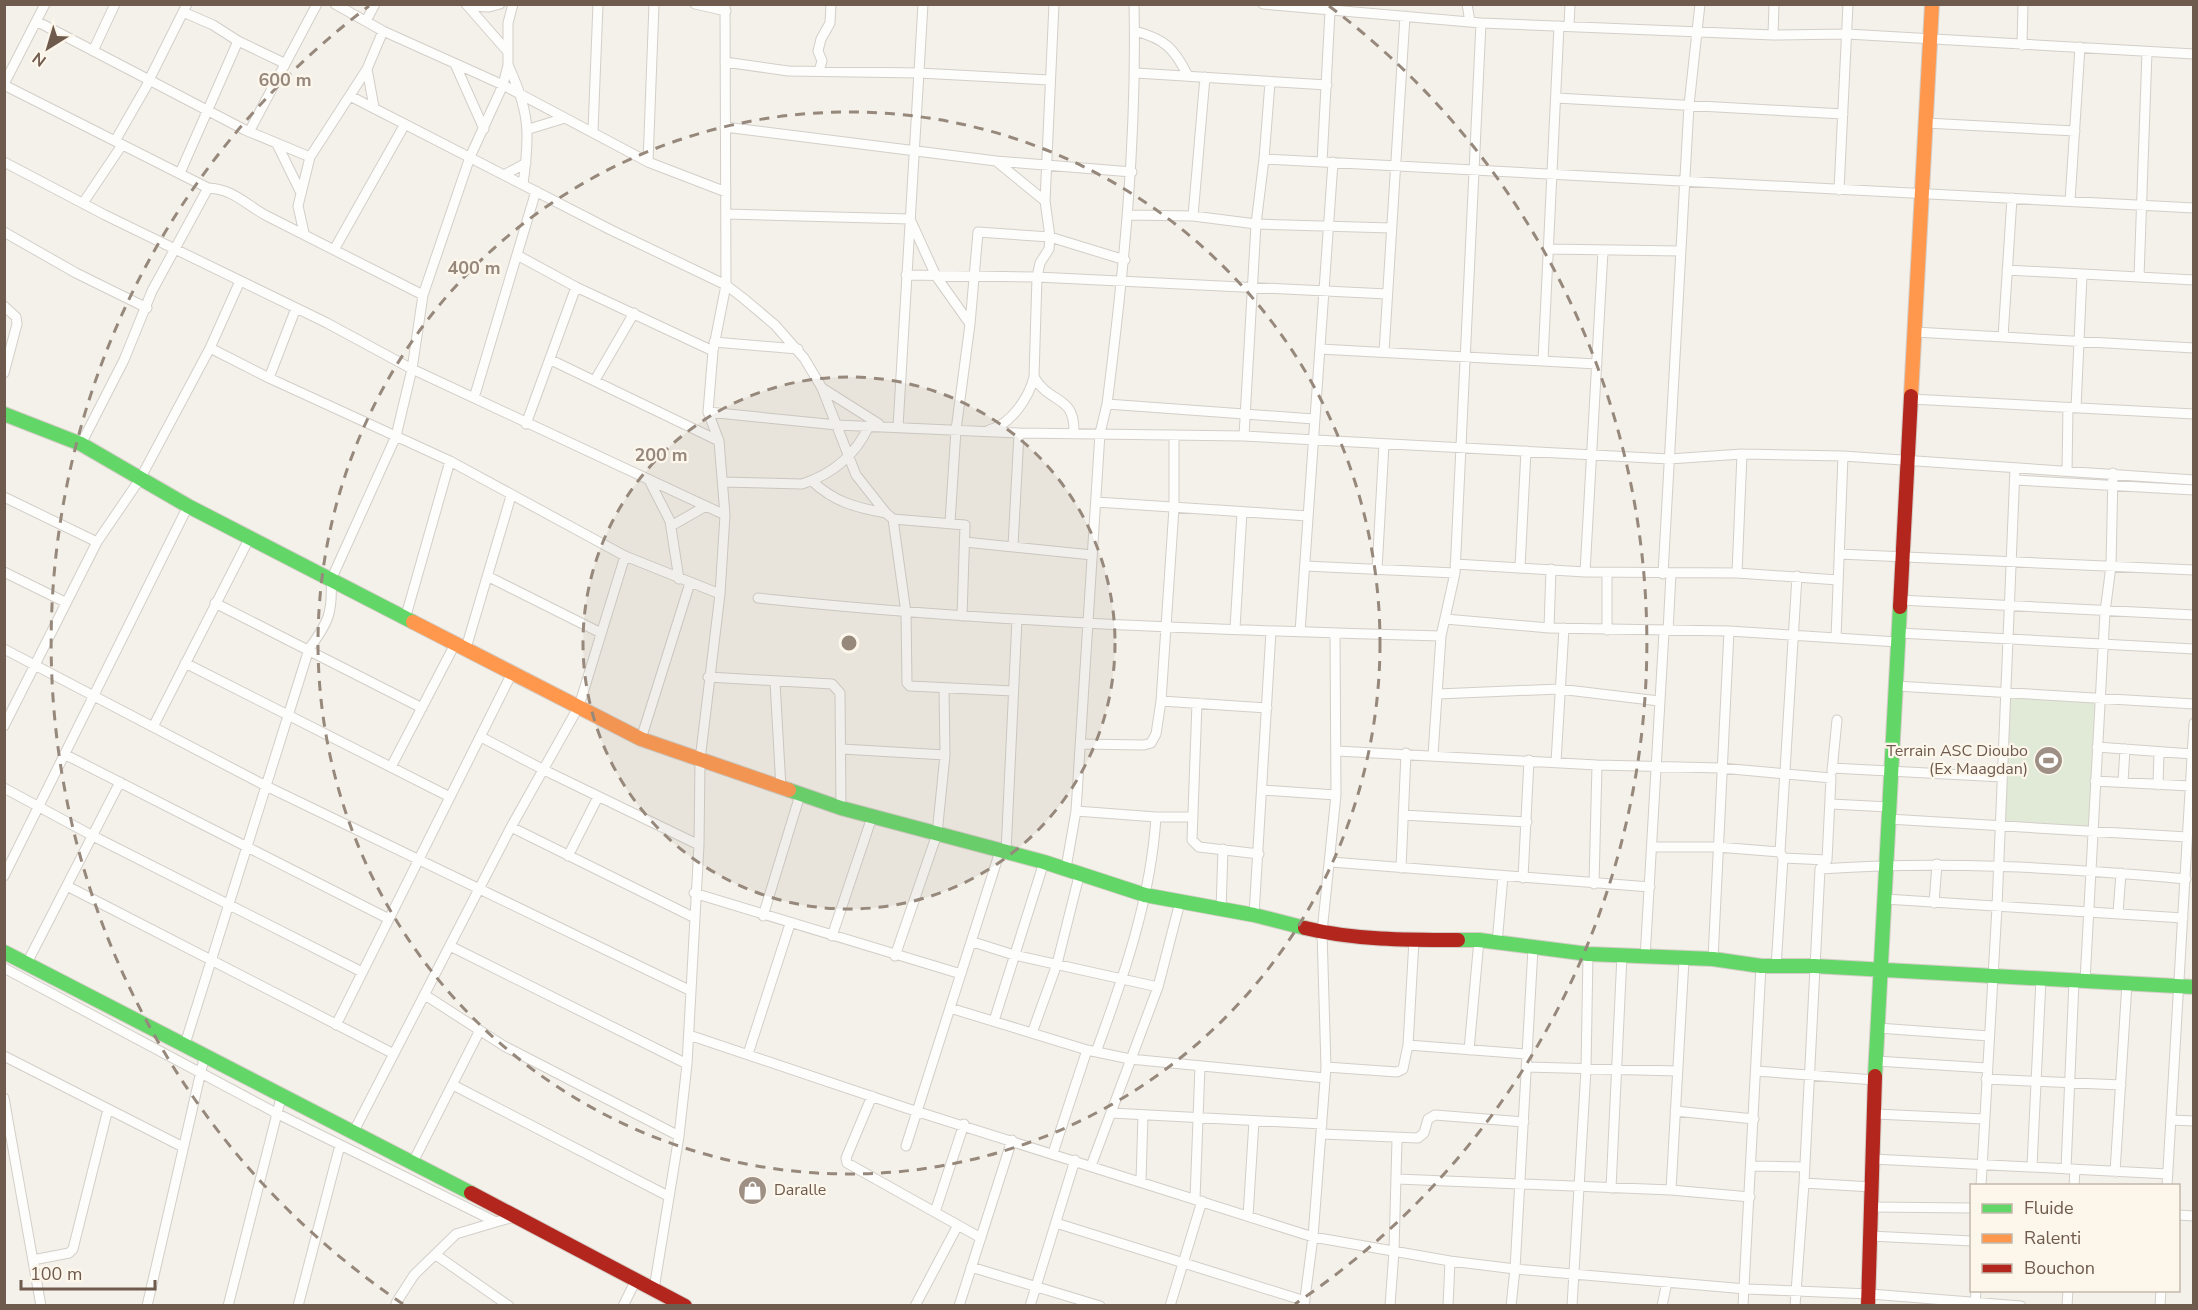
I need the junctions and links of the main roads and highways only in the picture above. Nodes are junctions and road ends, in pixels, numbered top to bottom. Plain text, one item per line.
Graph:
1 (1932, 4) edge
2 (4, 414) edge
3 (4, 952) edge
4 (1881, 971) junction
5 (2193, 987) edge
6 (1869, 1300) edge
7 (685, 1305) edge

1 - 4 main road
2 - 4 main road
3 - 7 main road
4 - 5 main road
4 - 6 main road

